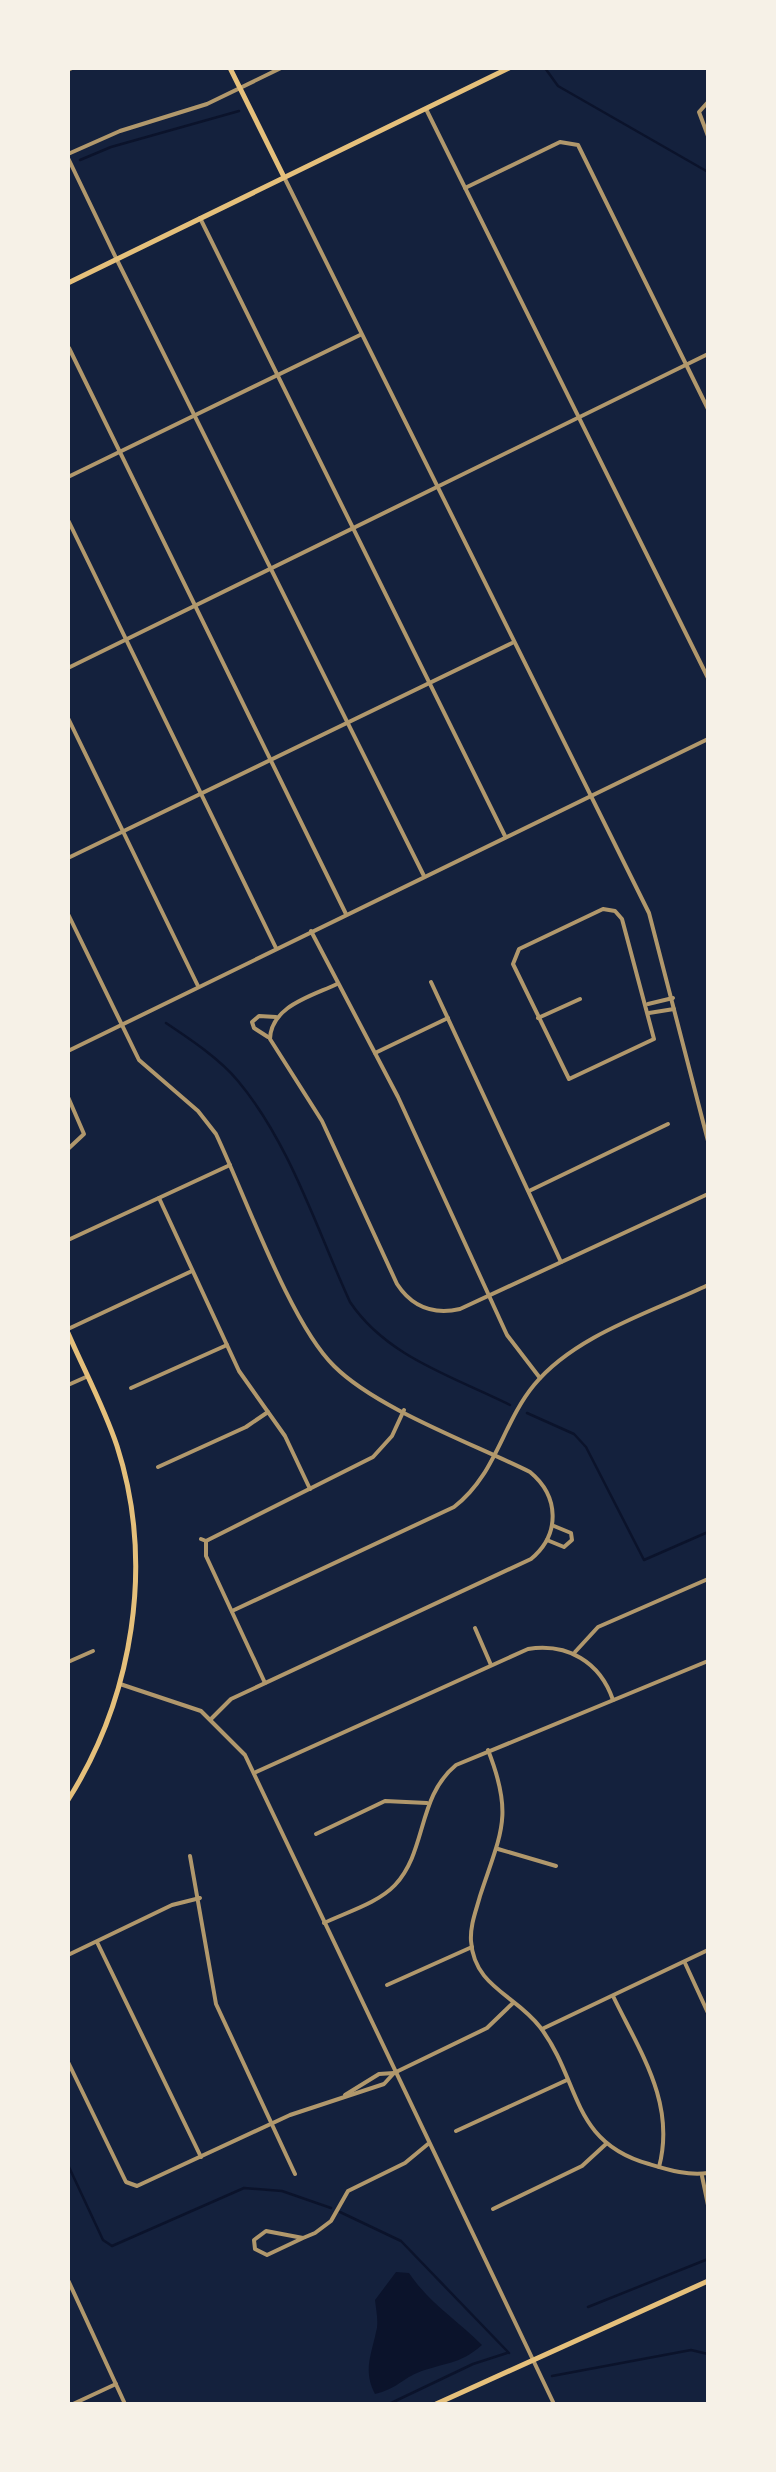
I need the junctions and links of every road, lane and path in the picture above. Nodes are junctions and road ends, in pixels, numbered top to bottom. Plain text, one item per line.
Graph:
1 (230, 68) edge
2 (281, 68) edge
3 (509, 68) edge
4 (240, 88) junction
5 (708, 102) edge
6 (426, 109) junction
7 (708, 136) edge
8 (68, 156) edge
9 (284, 176) junction
10 (465, 188) junction
11 (200, 218) junction
12 (116, 258) junction
13 (68, 282) edge
14 (360, 335) junction
15 (69, 348) edge
16 (708, 354) edge
17 (687, 364) junction
18 (278, 376) junction
19 (708, 408) edge
20 (194, 416) junction
21 (578, 418) junction
22 (121, 452) junction
23 (68, 478) edge
24 (436, 488) junction
25 (68, 520) edge
26 (354, 528) junction
27 (269, 570) junction
28 (196, 605) junction
29 (126, 640) junction
30 (512, 642) junction
31 (68, 668) edge
32 (708, 678) edge
33 (429, 683) junction
34 (68, 718) edge
35 (346, 723) junction
36 (708, 739) edge
37 (271, 760) junction
38 (200, 794) junction
39 (592, 794) junction
40 (122, 831) junction
41 (505, 836) junction
42 (68, 858) edge
43 (424, 876) junction
44 (68, 914) edge
45 (346, 914) junction
46 (311, 931) junction
47 (276, 948) junction
48 (431, 982) dead end
49 (337, 984) junction
50 (198, 986) junction
51 (580, 998) dead end
52 (672, 998) junction
53 (648, 1004) junction
54 (675, 1008) junction
55 (650, 1012) junction
56 (276, 1017) junction
57 (448, 1018) junction
58 (538, 1018) junction
59 (120, 1023) junction
60 (270, 1039) junction
61 (68, 1050) edge
62 (374, 1054) junction
63 (68, 1098) edge
64 (74, 1111) junction
65 (68, 1114) edge
66 (668, 1124) dead end
67 (708, 1141) edge
68 (68, 1149) edge
69 (230, 1165) junction
70 (528, 1192) junction
71 (708, 1194) edge
72 (159, 1198) junction
73 (68, 1240) edge
74 (561, 1262) junction
75 (192, 1270) junction
76 (708, 1285) edge
77 (489, 1296) junction
78 (68, 1331) edge
79 (227, 1345) junction
80 (87, 1376) junction
81 (540, 1378) junction
82 (68, 1385) edge
83 (131, 1388) dead end
84 (404, 1410) junction
85 (268, 1412) junction
86 (496, 1455) junction
87 (158, 1467) dead end
88 (310, 1489) junction
89 (554, 1526) junction
90 (548, 1540) junction
91 (708, 1579) edge
92 (232, 1612) junction
93 (474, 1628) dead end
94 (93, 1651) dead end
95 (574, 1654) junction
96 (68, 1662) edge
97 (708, 1662) edge
98 (491, 1664) junction
99 (265, 1682) junction
100 (120, 1684) junction
101 (613, 1700) junction
102 (212, 1718) junction
103 (488, 1750) junction
104 (254, 1773) junction
105 (68, 1800) edge
106 (427, 1804) junction
107 (316, 1834) dead end
108 (496, 1848) junction
109 (190, 1856) dead end
110 (556, 1866) dead end
111 (200, 1898) junction
112 (324, 1922) junction
113 (97, 1942) junction
114 (472, 1947) junction
115 (708, 1950) edge
116 (68, 1955) edge
117 (684, 1962) junction
118 (388, 1985) dead end
119 (613, 1996) junction
120 (513, 2003) junction
121 (708, 2013) edge
122 (542, 2030) junction
123 (68, 2062) edge
124 (394, 2073) junction
125 (567, 2080) junction
126 (341, 2098) junction
127 (272, 2124) junction
128 (456, 2131) dead end
129 (428, 2144) junction
130 (606, 2144) junction
131 (201, 2157) junction
132 (659, 2167) junction
133 (295, 2174) dead end
134 (705, 2174) edge
135 (708, 2205) edge
136 (494, 2209) dead end
137 (302, 2238) junction
138 (68, 2280) edge
139 (708, 2281) edge
140 (532, 2360) junction
141 (116, 2384) junction
142 (73, 2404) edge
143 (125, 2404) edge
144 (436, 2404) edge
145 (554, 2404) edge

1 - 4 main road
2 - 4 street
3 - 6 main road
4 - 8 street
4 - 9 main road
5 - 7 street
6 - 9 main road
6 - 10 street
8 - 12 street
9 - 11 main road
9 - 14 street
10 - 17 street
10 - 21 street
11 - 12 main road
11 - 18 street
12 - 13 main road
12 - 20 street
14 - 18 street
14 - 24 street
15 - 22 street
16 - 17 street
17 - 19 street
17 - 21 street
18 - 20 street
18 - 26 street
20 - 22 street
20 - 27 street
21 - 24 street
21 - 32 street
22 - 23 street
22 - 28 street
24 - 26 street
24 - 30 street
25 - 29 street
26 - 27 street
26 - 33 street
27 - 28 street
27 - 35 street
28 - 29 street
28 - 37 street
29 - 31 street
29 - 38 street
30 - 33 street
30 - 39 street
33 - 35 street
33 - 41 street
34 - 40 street
35 - 37 street
35 - 43 street
36 - 39 street
37 - 38 street
37 - 45 street
38 - 40 street
38 - 47 street
39 - 41 street
39 - 52 street
40 - 42 street
40 - 50 street
41 - 43 street
43 - 45 street
44 - 59 street
45 - 46 street
46 - 47 street
46 - 49 street
47 - 50 street
48 - 57 street
49 - 56 street
49 - 62 street
50 - 59 street
51 - 58 street
52 - 53 street
52 - 54 street
53 - 55 street
53 - 58 street
54 - 55 street
54 - 67 street
55 - 58 street
56 - 60 street
56 - 60 street
57 - 62 street
57 - 70 street
59 - 61 street
59 - 69 street
60 - 77 street
62 - 77 street
63 - 64 street
64 - 65 street
64 - 68 street
66 - 70 street
69 - 72 street
69 - 84 street
70 - 74 street
71 - 74 street
72 - 73 street
72 - 75 street
74 - 77 street
75 - 78 street
75 - 79 street
76 - 81 street
77 - 81 street
78 - 80 main road
79 - 83 street
79 - 85 street
80 - 82 street
80 - 100 main road
81 - 86 street
84 - 86 street
84 - 88 street
85 - 87 street
85 - 88 street
86 - 89 street
86 - 92 street
88 - 92 street
89 - 90 street
89 - 90 street
90 - 99 street
91 - 95 street
92 - 99 street
93 - 98 street
94 - 96 street
95 - 98 street
95 - 101 street
97 - 101 street
98 - 104 street
99 - 102 street
100 - 102 street
100 - 105 main road
101 - 103 street
102 - 104 street
103 - 106 street
103 - 108 street
104 - 112 street
106 - 107 street
106 - 112 street
108 - 110 street
108 - 114 street
109 - 111 street
111 - 113 street
111 - 127 street
112 - 124 street
113 - 116 street
113 - 131 street
114 - 118 street
114 - 120 street
115 - 117 street
117 - 119 street
117 - 121 street
119 - 122 street
119 - 132 street
120 - 122 street
120 - 124 street
122 - 125 street
123 - 131 street
124 - 126 street
124 - 126 street
124 - 129 street
125 - 128 street
125 - 130 street
126 - 127 street
127 - 131 street
127 - 133 street
129 - 137 street
129 - 140 street
130 - 132 street
130 - 136 street
132 - 134 street
134 - 135 street
137 - 137 street
138 - 141 street
139 - 140 main road
140 - 144 main road
140 - 145 street
141 - 142 street
141 - 143 street

